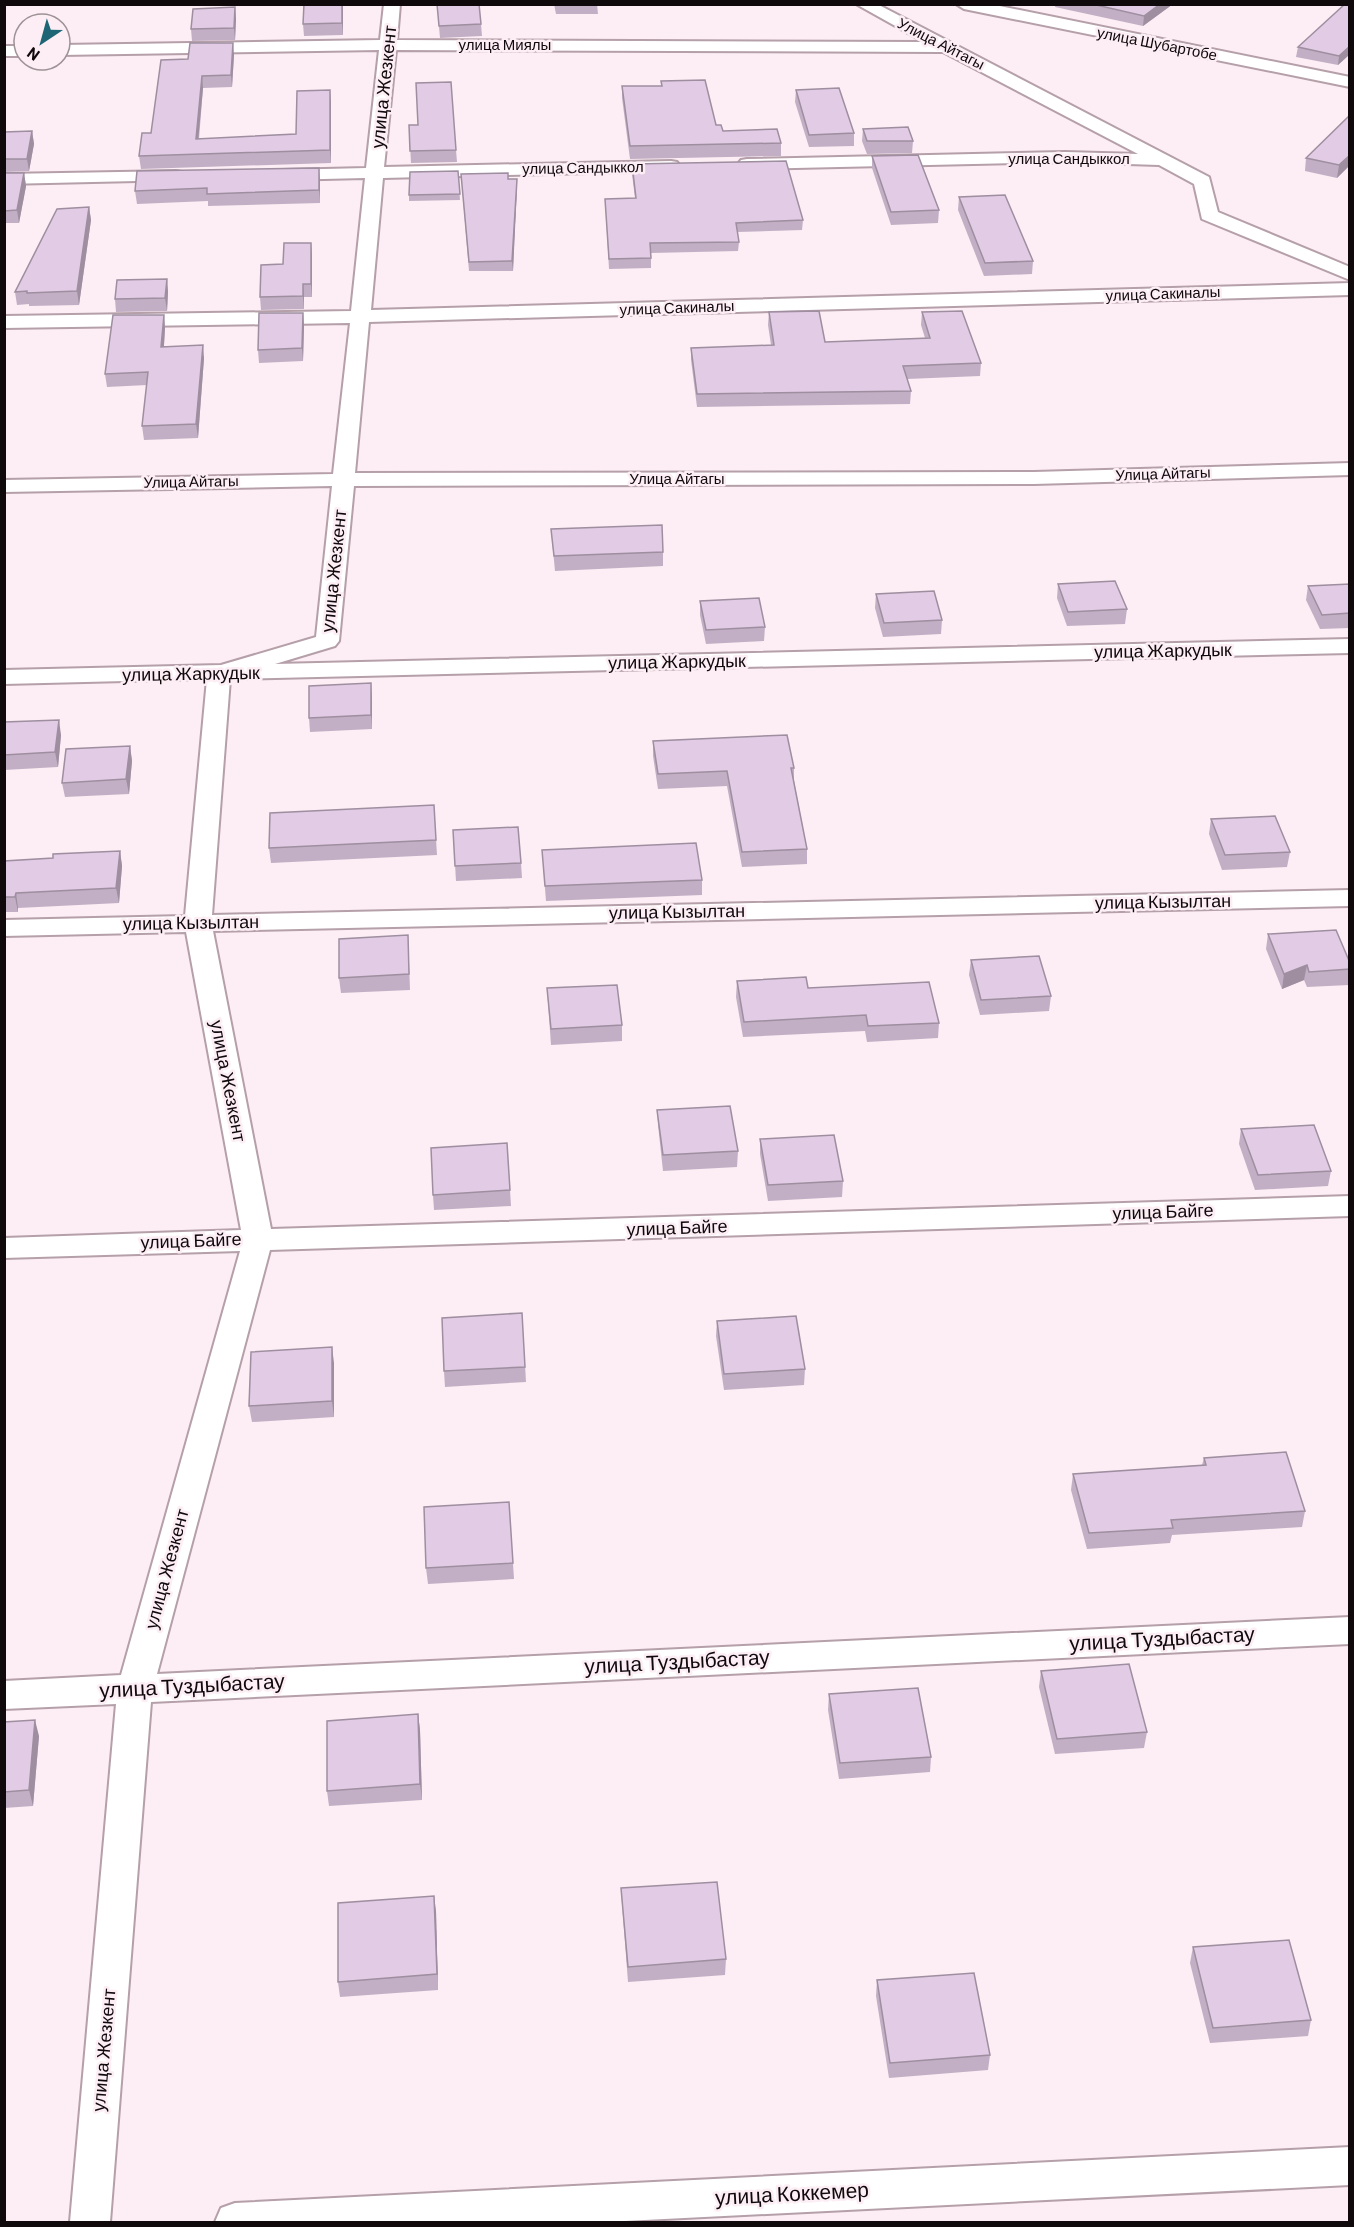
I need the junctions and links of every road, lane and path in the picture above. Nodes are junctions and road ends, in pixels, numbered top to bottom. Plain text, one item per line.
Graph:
1 (392, 4) edge
2 (864, 4) edge
3 (964, 4) edge
4 (388, 45) junction
5 (950, 47) junction
6 (72, 50) edge
7 (1350, 82) edge
8 (1162, 160) junction
9 (732, 165) edge
10 (684, 166) edge
11 (375, 173) junction
12 (268, 175) edge
13 (196, 176) edge
14 (4, 179) edge
15 (1350, 274) edge
16 (1350, 289) edge
17 (360, 316) junction
18 (4, 322) edge
19 (1350, 469) edge
20 (343, 480) junction
21 (4, 486) edge
22 (1350, 646) edge
23 (219, 673) junction
24 (4, 677) edge
25 (1350, 898) edge
26 (198, 923) junction
27 (4, 928) edge
28 (1350, 1206) edge
29 (258, 1239) junction
30 (4, 1248) edge
31 (1350, 1630) edge
32 (135, 1689) junction
33 (4, 1695) edge
34 (1350, 2166) edge
35 (90, 2223) edge
36 (235, 2223) edge

1 - 4 street, улица Жезкент
2 - 5 street, Улица Айтагы
3 - 7 street, улица Шубартобе
4 - 5 street, улица Миялы
4 - 6 street, улица Миялы
4 - 11 street, улица Жезкент
5 - 8 street, Улица Айтагы
8 - 9 street, улица Сандыккол
8 - 15 street, Улица Айтагы
10 - 11 street, улица Сандыккол
11 - 12 street, улица Сандыккол
11 - 17 street, улица Жезкент
13 - 14 street
16 - 17 street, улица Сакиналы
17 - 18 street, улица Сакиналы
17 - 20 street, улица Жезкент
19 - 20 street, Улица Айтагы
20 - 21 street, Улица Айтагы
20 - 23 street, улица Жезкент
22 - 23 street, улица Жаркудык
23 - 24 street, улица Жаркудык
23 - 26 street, улица Жезкент
25 - 26 street, улица Кызылтан
26 - 27 street, улица Кызылтан
26 - 29 street, улица Жезкент
28 - 29 street, улица Байге
29 - 30 street, улица Байге
29 - 32 street, улица Жезкент
31 - 32 street, улица Туздыбастау
32 - 33 street, улица Туздыбастау
32 - 35 street, улица Жезкент
34 - 36 street, улица Коккемер

